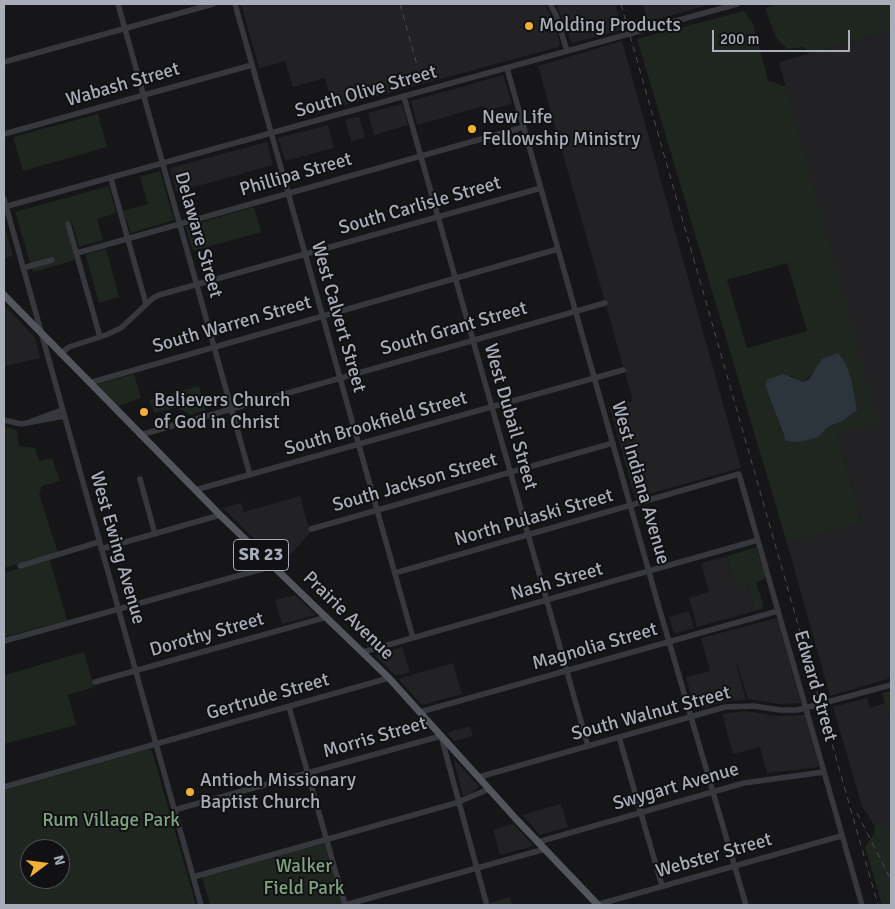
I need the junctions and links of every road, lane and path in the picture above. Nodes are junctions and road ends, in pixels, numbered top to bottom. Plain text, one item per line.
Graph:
1 (118, 4) edge
2 (213, 4) edge
3 (235, 4) edge
4 (550, 4) edge
5 (737, 4) edge
6 (125, 28) junction
7 (567, 51) junction
8 (4, 62) edge
9 (252, 65) junction
10 (508, 68) junction
11 (144, 95) junction
12 (404, 97) junction
13 (524, 127) junction
14 (4, 134) edge
15 (271, 134) junction
16 (420, 156) junction
17 (163, 164) junction
18 (110, 179) junction
19 (541, 188) junction
20 (288, 193) junction
21 (4, 199) edge
22 (5, 207) edge
23 (438, 216) junction
24 (68, 224) dead end
25 (179, 224) junction
26 (127, 238) junction
27 (558, 249) junction
28 (77, 252) junction
29 (305, 254) junction
30 (52, 260) dead end
31 (23, 268) junction
32 (455, 278) junction
33 (197, 285) junction
34 (4, 295) edge
35 (605, 303) dead end
36 (146, 304) junction
37 (575, 311) junction
38 (322, 315) junction
39 (41, 333) junction
40 (100, 337) junction
41 (473, 340) junction
42 (214, 346) junction
43 (60, 354) junction
44 (623, 370) dead end
45 (340, 377) junction
46 (595, 378) junction
47 (89, 383) junction
48 (492, 407) junction
49 (232, 408) junction
50 (63, 413) junction
51 (4, 420) edge
52 (140, 435) junction
53 (613, 443) junction
54 (358, 444) junction
55 (510, 472) junction
56 (739, 474) joint
57 (250, 475) junction
58 (140, 479) dead end
59 (195, 490) junction
60 (631, 506) junction
61 (377, 510) junction
62 (220, 515) junction
63 (311, 528) dead end
64 (155, 534) junction
65 (528, 535) junction
66 (758, 540) junction
67 (100, 545) junction
68 (20, 566) dead end
69 (273, 566) junction
70 (649, 571) junction
71 (395, 573) junction
72 (546, 600) junction
73 (118, 609) junction
74 (778, 611) junction
75 (326, 617) junction
76 (413, 638) junction
77 (4, 641) edge
78 (669, 642) junction
79 (363, 652) junction
80 (135, 671) junction
81 (566, 671) junction
82 (389, 678) junction
83 (95, 682) dead end
84 (891, 685) edge
85 (289, 707) junction
86 (806, 708) junction
87 (420, 712) junction
88 (691, 717) junction
89 (441, 736) junction
90 (619, 737) junction
91 (155, 744) junction
92 (588, 746) junction
93 (824, 772) junction
94 (307, 773) junction
95 (478, 777) junction
96 (4, 786) edge
97 (489, 790) junction
98 (713, 793) junction
99 (458, 802) junction
100 (174, 810) junction
101 (640, 813) junction
102 (841, 836) junction
103 (326, 839) junction
104 (538, 842) junction
105 (545, 849) junction
106 (735, 865) junction
107 (476, 868) junction
108 (193, 877) junction
109 (662, 886) junction
110 (486, 902) dead end
111 (201, 905) edge
112 (345, 905) edge
113 (598, 905) edge
114 (746, 905) edge
115 (860, 905) edge

1 - 6 street, Delaware Street
2 - 6 street
3 - 9 street, West Calvert Street
4 - 7 street
5 - 7 street, South Olive Street
6 - 8 street
6 - 11 street, Delaware Street
7 - 10 street, South Olive Street
9 - 11 street, Wabash Street
9 - 15 street, West Calvert Street
10 - 12 street, South Olive Street
10 - 13 street, West Indiana Avenue
11 - 14 street, Wabash Street
11 - 17 street, Delaware Street
12 - 15 street, South Olive Street
12 - 16 street, West Dubail Street
13 - 16 street, Phillipa Street
13 - 19 street, West Indiana Avenue
15 - 17 street, South Olive Street
15 - 20 street, West Calvert Street
16 - 20 street, Phillipa Street
16 - 23 street, West Dubail Street
17 - 18 street, South Olive Street
17 - 25 street, Delaware Street
18 - 22 street, South Olive Street
18 - 26 street
19 - 23 street, South Carlisle Street
19 - 27 street, West Indiana Avenue
20 - 25 street, Phillipa Street
20 - 29 street, West Calvert Street
21 - 22 street, West Ewing Avenue
22 - 31 street, West Ewing Avenue
23 - 29 street, South Carlisle Street
23 - 32 street, West Dubail Street
24 - 28 street
25 - 26 street, Phillipa Street
25 - 33 street, Delaware Street
26 - 28 street, Phillipa Street
26 - 36 street
27 - 32 street, South Warren Street
27 - 37 street, West Indiana Avenue
28 - 40 street
29 - 33 street, South Carlisle Street
29 - 38 street, West Calvert Street
30 - 31 street
31 - 39 street, West Ewing Avenue
32 - 38 street, South Warren Street
32 - 41 street, West Dubail Street
33 - 36 street, South Carlisle Street
33 - 42 street, Delaware Street
34 - 39 main road, Prairie Avenue / SR 23
35 - 37 street, South Grant Street
36 - 40 street, South Carlisle Street
37 - 41 street, South Grant Street
37 - 46 street, West Indiana Avenue
38 - 42 street, South Warren Street
38 - 45 street, West Calvert Street
39 - 43 main road, Prairie Avenue / SR 23
39 - 50 street, West Ewing Avenue
40 - 43 street, South Carlisle Street
41 - 45 street, South Grant Street
41 - 48 street, West Dubail Street
42 - 47 street, South Warren Street
42 - 49 street, Delaware Street
43 - 47 main road, Prairie Avenue / SR 23
44 - 46 street, South Brookfield Street
45 - 49 street, South Grant Street
45 - 54 street, West Calvert Street
46 - 48 street, South Brookfield Street
46 - 53 street, West Indiana Avenue
47 - 52 main road, Prairie Avenue / SR 23
48 - 54 street, South Brookfield Street
48 - 55 street, West Dubail Street
49 - 52 street, South Grant Street
49 - 57 street, Delaware Street
50 - 51 street
50 - 67 street, West Ewing Avenue
52 - 59 main road, Prairie Avenue / SR 23
53 - 55 street, South Jackson Street
53 - 60 street, West Indiana Avenue
54 - 57 street, South Brookfield Street
54 - 61 street, West Calvert Street
55 - 61 street, South Jackson Street
55 - 65 street, West Dubail Street
56 - 60 street, North Pulaski Street
56 - 66 street, Edward Street
57 - 59 street, South Brookfield Street
58 - 64 street
59 - 62 main road, Prairie Avenue / SR 23
60 - 65 street, North Pulaski Street
60 - 70 street, West Indiana Avenue
61 - 63 street, South Jackson Street
61 - 71 street, West Calvert Street
62 - 64 street
62 - 69 main road, Prairie Avenue / SR 23
64 - 67 street
65 - 71 street, North Pulaski Street
65 - 72 street, West Dubail Street
66 - 70 street, Nash Street
66 - 74 street, Edward Street
67 - 68 street
67 - 73 street, West Ewing Avenue
69 - 73 street
69 - 75 main road, Prairie Avenue / SR 23
70 - 72 street, Nash Street
70 - 78 street, West Indiana Avenue
71 - 76 street, West Calvert Street
72 - 76 street, Nash Street
72 - 81 street, West Dubail Street
73 - 77 street
73 - 80 street, West Ewing Avenue
74 - 78 street, Magnolia Street
74 - 86 street, Edward Street
75 - 79 main road, Prairie Avenue / SR 23
75 - 80 street, Dorothy Street
76 - 79 street, Nash Street
78 - 81 street, Magnolia Street
78 - 88 street, West Indiana Avenue
79 - 82 main road, Prairie Avenue / SR 23
80 - 83 street, Dorothy Street
80 - 91 street, West Ewing Avenue
81 - 87 street, Magnolia Street
81 - 92 street, West Dubail Street
82 - 85 street, Gertrude Street
82 - 87 main road, Prairie Avenue / SR 23
84 - 86 street, South Walnut Street
85 - 91 street, Gertrude Street
85 - 94 street
86 - 88 street, South Walnut Street
86 - 93 street, Edward Street
87 - 89 main road, Prairie Avenue / SR 23
88 - 90 street, South Walnut Street
88 - 98 street, West Indiana Avenue
89 - 94 street, Morris Street
89 - 95 main road, Prairie Avenue / SR 23
89 - 99 street
90 - 92 street, South Walnut Street
90 - 101 street
91 - 96 street, Gertrude Street
91 - 100 street, West Ewing Avenue
92 - 95 street, South Walnut Street
93 - 98 street, Swygart Avenue
93 - 102 street, Edward Street
94 - 100 street, Morris Street
94 - 103 street
95 - 97 main road, Prairie Avenue / SR 23
97 - 99 street
97 - 104 main road, Prairie Avenue / SR 23
98 - 101 street, Swygart Avenue
98 - 106 street, West Indiana Avenue
99 - 103 street
99 - 107 street
100 - 108 street, West Ewing Avenue
101 - 104 street, Swygart Avenue
101 - 109 street
102 - 106 street, Webster Street
102 - 115 street, Edward Street
103 - 108 street
103 - 112 street
104 - 105 main road, Prairie Avenue / SR 23
105 - 107 street
105 - 113 main road, Prairie Avenue / SR 23
106 - 109 street, Webster Street
106 - 114 street, West Indiana Avenue
107 - 110 street
107 - 112 street
108 - 111 street, West Ewing Avenue
109 - 113 street, Webster Street

